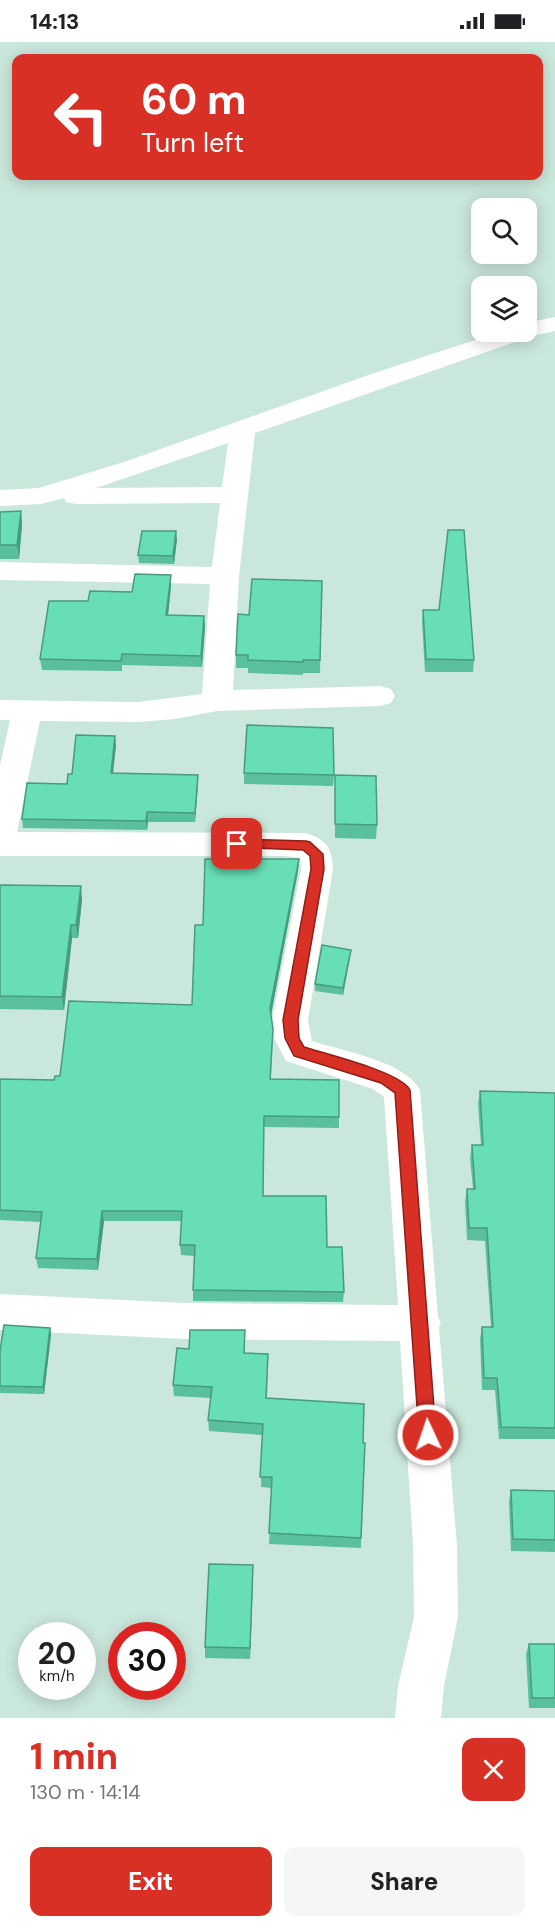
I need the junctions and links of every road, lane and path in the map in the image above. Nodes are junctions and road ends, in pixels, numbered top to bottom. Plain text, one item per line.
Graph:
1 (555, 324) edge
2 (537, 328) edge
3 (491, 342) edge
4 (243, 428) junction
5 (235, 495) junction
6 (41, 496) junction
7 (0, 498) edge
8 (0, 571) edge
9 (225, 576) junction
10 (380, 696) dead end
11 (217, 701) junction
12 (14, 711) edge
13 (0, 838) edge
14 (0, 844) edge
15 (0, 1312) edge
16 (421, 1323) junction
17 (418, 1718) edge

1 - 2 street
3 - 4 street
4 - 5 street
4 - 6 street
5 - 6 street
5 - 9 street
6 - 7 street
8 - 9 street
9 - 11 street
10 - 11 street
11 - 12 street
12 - 13 street
14 - 16 street
15 - 16 street
16 - 17 street

